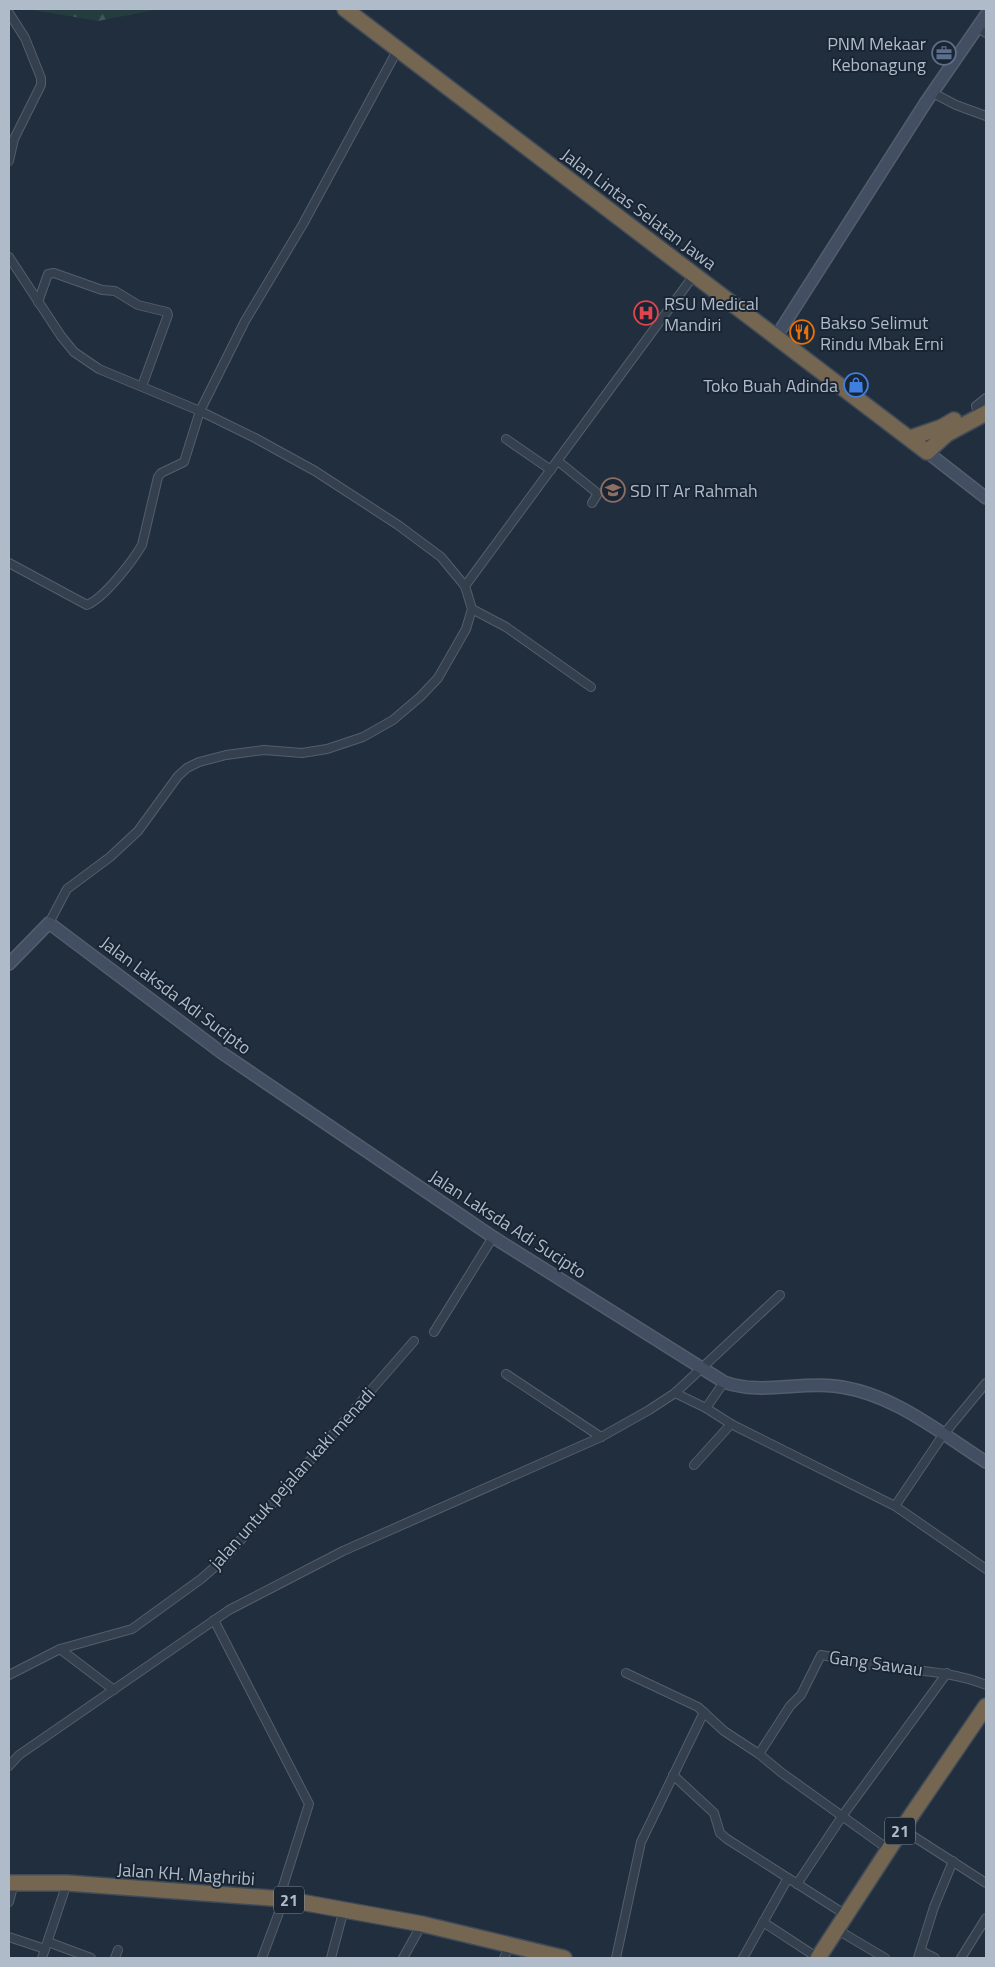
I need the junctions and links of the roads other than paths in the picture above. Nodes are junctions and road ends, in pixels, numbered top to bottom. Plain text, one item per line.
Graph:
1 (345, 9) edge
2 (9, 13) edge
3 (986, 15) edge
4 (9, 23) edge
5 (18, 24) junction
6 (982, 30) edge
7 (398, 49) junction
8 (933, 93) junction
9 (986, 116) edge
10 (9, 160) edge
11 (9, 257) edge
12 (694, 275) junction
13 (38, 302) junction
14 (776, 336) junction
15 (142, 386) junction
16 (986, 398) edge
17 (200, 411) junction
18 (982, 411) edge
19 (910, 438) junction
20 (506, 439) dead end
21 (927, 452) junction
22 (558, 461) junction
23 (551, 470) junction
24 (986, 498) edge
25 (592, 503) dead end
26 (9, 563) edge
27 (465, 586) junction
28 (472, 609) junction
29 (591, 687) dead end
30 (49, 923) junction
31 (9, 964) edge
32 (493, 1237) junction
33 (780, 1295) dead end
34 (434, 1332) dead end
35 (414, 1341) dead end
36 (702, 1368) junction
37 (506, 1374) dead end
38 (724, 1382) junction
39 (986, 1383) edge
40 (675, 1393) junction
41 (706, 1408) junction
42 (731, 1424) junction
43 (943, 1435) junction
44 (601, 1437) junction
45 (986, 1462) edge
46 (694, 1464) dead end
47 (895, 1506) junction
48 (986, 1569) edge
49 (214, 1620) junction
50 (60, 1649) junction
51 (626, 1673) dead end
52 (947, 1673) junction
53 (9, 1675) edge
54 (986, 1685) edge
55 (114, 1690) junction
56 (986, 1706) edge
57 (704, 1712) junction
58 (759, 1754) junction
59 (9, 1766) edge
60 (673, 1775) junction
61 (843, 1815) junction
62 (902, 1829) junction
63 (888, 1849) junction
64 (953, 1861) junction
65 (788, 1878) junction
66 (12, 1883) edge
67 (67, 1883) junction
68 (986, 1883) edge
69 (797, 1884) junction
70 (282, 1899) junction
71 (9, 1902) edge
72 (344, 1909) junction
73 (846, 1915) junction
74 (986, 1918) edge
75 (763, 1922) junction
76 (422, 1924) junction
77 (836, 1929) junction
78 (9, 1937) edge
79 (46, 1945) junction
80 (118, 1950) dead end
81 (507, 1952) edge
82 (920, 1955) edge
83 (42, 1958) edge
84 (91, 1958) edge
85 (115, 1958) edge
86 (262, 1958) edge
87 (331, 1958) edge
88 (403, 1958) edge
89 (564, 1958) edge
90 (616, 1958) edge
91 (743, 1958) edge
92 (818, 1958) edge
93 (884, 1958) edge
94 (935, 1958) edge
95 (961, 1958) edge

1 - 7 highway, Jalan Lintas Selatan Jawa
2 - 5 street
3 - 6 street
4 - 5 street
5 - 10 street
6 - 8 street
7 - 12 highway, Jalan Lintas Selatan Jawa
7 - 17 street
8 - 9 street
8 - 14 street
11 - 13 street
12 - 14 highway, Jalan Lintas Selatan Jawa
12 - 22 street
13 - 15 street
13 - 15 street
14 - 19 highway, Jalan Lintas Selatan Jawa
15 - 17 street
16 - 18 street
17 - 26 street
17 - 27 street
18 - 19 highway
18 - 21 highway
19 - 21 highway, Jalan Lintas Selatan Jawa
20 - 23 street
21 - 24 street
22 - 23 street
22 - 25 street
23 - 27 street
27 - 28 street
28 - 29 street
28 - 30 street
30 - 31 street
30 - 32 street, Jalan Laksda Adi Sucipto
32 - 34 street
32 - 36 street, Jalan Laksda Adi Sucipto
33 - 36 street
35 - 50 street, jalan untuk pejalan kaki menadi
36 - 38 street, Jalan Laksda Adi Sucipto
36 - 40 street
37 - 44 street
38 - 41 street
38 - 43 street, Jalan Laksda Adi Sucipto
39 - 43 street
40 - 41 street
40 - 44 street
41 - 42 street
42 - 46 street
42 - 47 street
43 - 45 street, Jalan Laksda Adi Sucipto
43 - 47 street
44 - 49 street
47 - 48 street
49 - 55 street
49 - 70 street
50 - 53 street, jalan untuk pejalan kaki menadi
50 - 55 street
51 - 57 street
52 - 54 street, Gang Sawau
52 - 58 street, Gang Sawau
52 - 61 street
55 - 59 street
56 - 62 highway, 21
57 - 58 street
57 - 60 street
58 - 61 street
60 - 65 street
60 - 90 street
61 - 63 street
61 - 69 street
62 - 63 highway, 21
62 - 64 street
63 - 73 highway, 21
64 - 68 street
64 - 82 street
65 - 69 street
65 - 75 street
66 - 67 highway, Jalan KH. Maghribi / 21
66 - 71 street
67 - 70 highway, Jalan KH. Maghribi / 21
67 - 79 street
69 - 73 street
70 - 72 highway, Jalan KH. Maghribi / 21
70 - 86 street
72 - 76 highway, Jalan KH. Maghribi / 21
72 - 87 street
73 - 77 highway, 21
74 - 95 street
75 - 91 street
75 - 92 street
76 - 81 highway, Jalan KH. Maghribi / 21
76 - 88 street
77 - 92 highway, 21
77 - 93 street
78 - 79 street
79 - 83 street
79 - 84 street
80 - 85 street
81 - 89 highway, Jalan KH. Maghribi / 21
82 - 94 street

